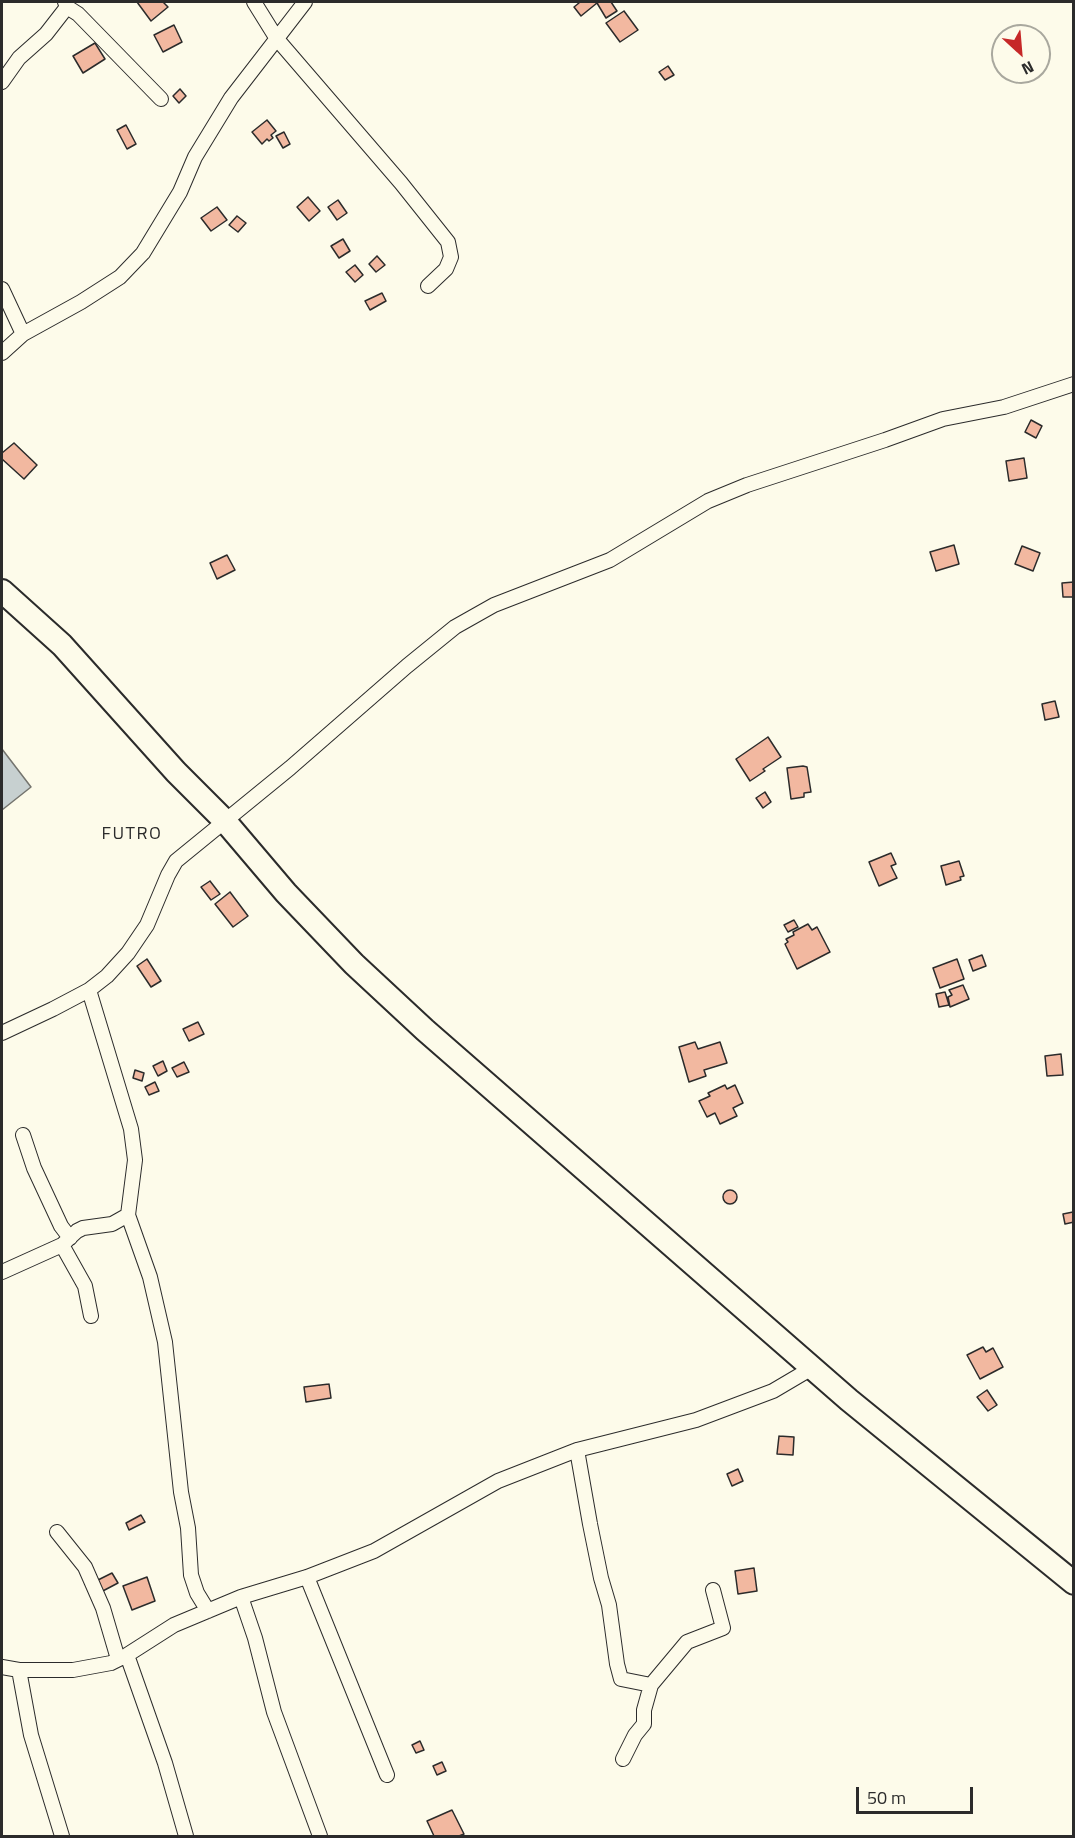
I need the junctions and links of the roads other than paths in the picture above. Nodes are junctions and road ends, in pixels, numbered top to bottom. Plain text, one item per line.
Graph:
1 (254, 2) edge
2 (305, 2) edge
3 (66, 4) edge
4 (277, 39) junction
5 (2, 82) edge
6 (161, 99) dead end
7 (428, 286) dead end
8 (2, 289) edge
9 (24, 334) junction
10 (2, 353) edge
11 (1074, 384) edge
12 (2, 591) edge
13 (224, 820) junction
14 (89, 990) junction
15 (2, 1033) edge
16 (23, 1135) dead end
17 (128, 1215) junction
18 (66, 1242) junction
19 (2, 1272) edge
20 (91, 1316) dead end
21 (812, 1368) junction
22 (577, 1450) junction
23 (57, 1532) dead end
24 (307, 1576) junction
25 (1074, 1583) edge
26 (713, 1590) dead end
27 (241, 1597) junction
28 (208, 1611) junction
29 (123, 1657) junction
30 (2, 1667) edge
31 (19, 1670) junction
32 (651, 1685) junction
33 (623, 1759) dead end
34 (387, 1775) dead end
35 (63, 1836) edge
36 (186, 1836) edge
37 (320, 1836) edge

1 - 4 street
2 - 4 street
3 - 5 street
3 - 6 street
4 - 7 street
4 - 9 street
8 - 9 street
9 - 10 street
11 - 13 street
12 - 13 main road
13 - 14 street
13 - 21 main road
14 - 15 street
14 - 17 street
16 - 18 street
17 - 18 street
17 - 28 street
18 - 19 street
18 - 20 street
21 - 22 street
21 - 25 main road
22 - 24 street
22 - 32 street
23 - 29 street
24 - 27 street
24 - 34 street
26 - 32 street
27 - 28 street
27 - 37 street
28 - 29 street
29 - 31 street
29 - 36 street
30 - 31 street
31 - 35 street
32 - 33 street

